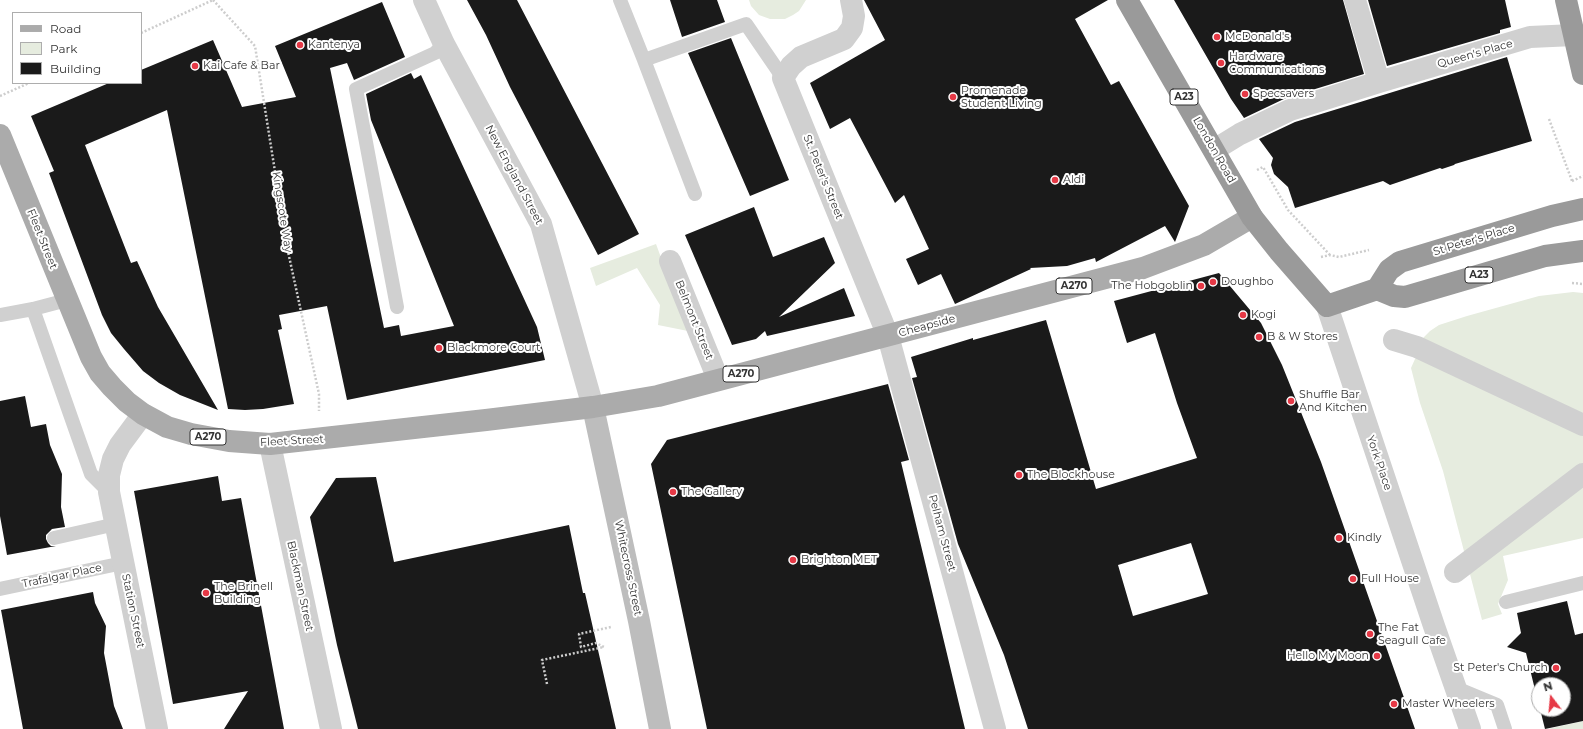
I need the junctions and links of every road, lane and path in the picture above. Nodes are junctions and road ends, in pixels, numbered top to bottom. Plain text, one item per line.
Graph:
1 (213, 0) edge
2 (424, 0) edge
3 (620, 0) edge
4 (851, 0) edge
5 (1127, 0) edge
6 (1355, 0) edge
7 (1566, 0) edge
8 (142, 33) edge
9 (1574, 35) junction
10 (444, 44) junction
11 (644, 60) junction
12 (1583, 74) edge
13 (783, 78) junction
14 (1379, 82) junction
15 (27, 84) edge
16 (0, 96) edge
17 (1549, 119) dead end
18 (0, 135) edge
19 (1214, 150) junction
20 (1583, 176) edge
21 (695, 194) dead end
22 (1583, 209) edge
23 (1288, 210) dead end
24 (1252, 217) junction
25 (1583, 251) edge
26 (1330, 255) dead end
27 (670, 261) dead end
28 (1570, 283) dead end
29 (1583, 284) edge
30 (1377, 289) junction
31 (67, 300) junction
32 (1327, 306) junction
33 (397, 307) dead end
34 (33, 309) junction
35 (0, 315) edge
36 (888, 336) junction
37 (1394, 340) dead end
38 (718, 379) junction
39 (593, 407) junction
40 (143, 414) junction
41 (1583, 425) edge
42 (318, 440) junction
43 (270, 444) junction
44 (1583, 474) edge
45 (110, 492) junction
46 (116, 524) junction
47 (54, 538) dead end
48 (124, 563) junction
49 (1455, 572) dead end
50 (1583, 584) edge
51 (0, 589) edge
52 (1506, 602) dead end
53 (600, 630) dead end
54 (547, 684) dead end
55 (1456, 688) junction
56 (157, 729) edge
57 (331, 729) edge
58 (660, 729) edge
59 (995, 729) edge
60 (1470, 729) edge
61 (1505, 729) edge

1 - 8 path
1 - 42 path, Kingscote Way
2 - 10 street, New England Street
3 - 11 lane
4 - 13 street
5 - 19 highway, London Road / A23
6 - 14 street
7 - 9 highway
9 - 12 highway
9 - 14 street, Queen's Place
10 - 33 lane
10 - 39 street, New England Street
11 - 13 lane, St. Peter's Street
11 - 21 lane
13 - 36 street, St. Peter's Street
14 - 19 street, Queen's Place
15 - 16 path
17 - 20 path
18 - 31 main road, Fleet Street / A270
19 - 24 highway, London Road / A23
22 - 30 highway, St Peter's Place
23 - 26 path
24 - 32 highway, York Place / A23
24 - 36 main road, Cheapside / A270
25 - 30 highway, A23
27 - 38 street, Belmont Street
28 - 29 path
30 - 32 highway
31 - 34 lane
31 - 40 main road, Fleet Street / A270
32 - 55 street, York Place
34 - 35 lane
34 - 45 lane
36 - 38 main road, Cheapside / A270
36 - 59 street, Pelham Street
37 - 41 street
38 - 39 main road, Cheapside / A270
39 - 42 main road, Fleet Street / A270
39 - 58 street, Whitecross Street
40 - 43 main road, Fleet Street / A270
40 - 45 street, Station Street
42 - 43 main road, Fleet Street / A270
43 - 57 street, Blackman Street
44 - 49 street
45 - 46 street, Station Street
46 - 47 lane
46 - 48 street, Station Street
48 - 51 lane, Trafalgar Place
48 - 56 street, Station Street
50 - 52 lane
53 - 54 path
55 - 60 street, York Place
55 - 61 lane

